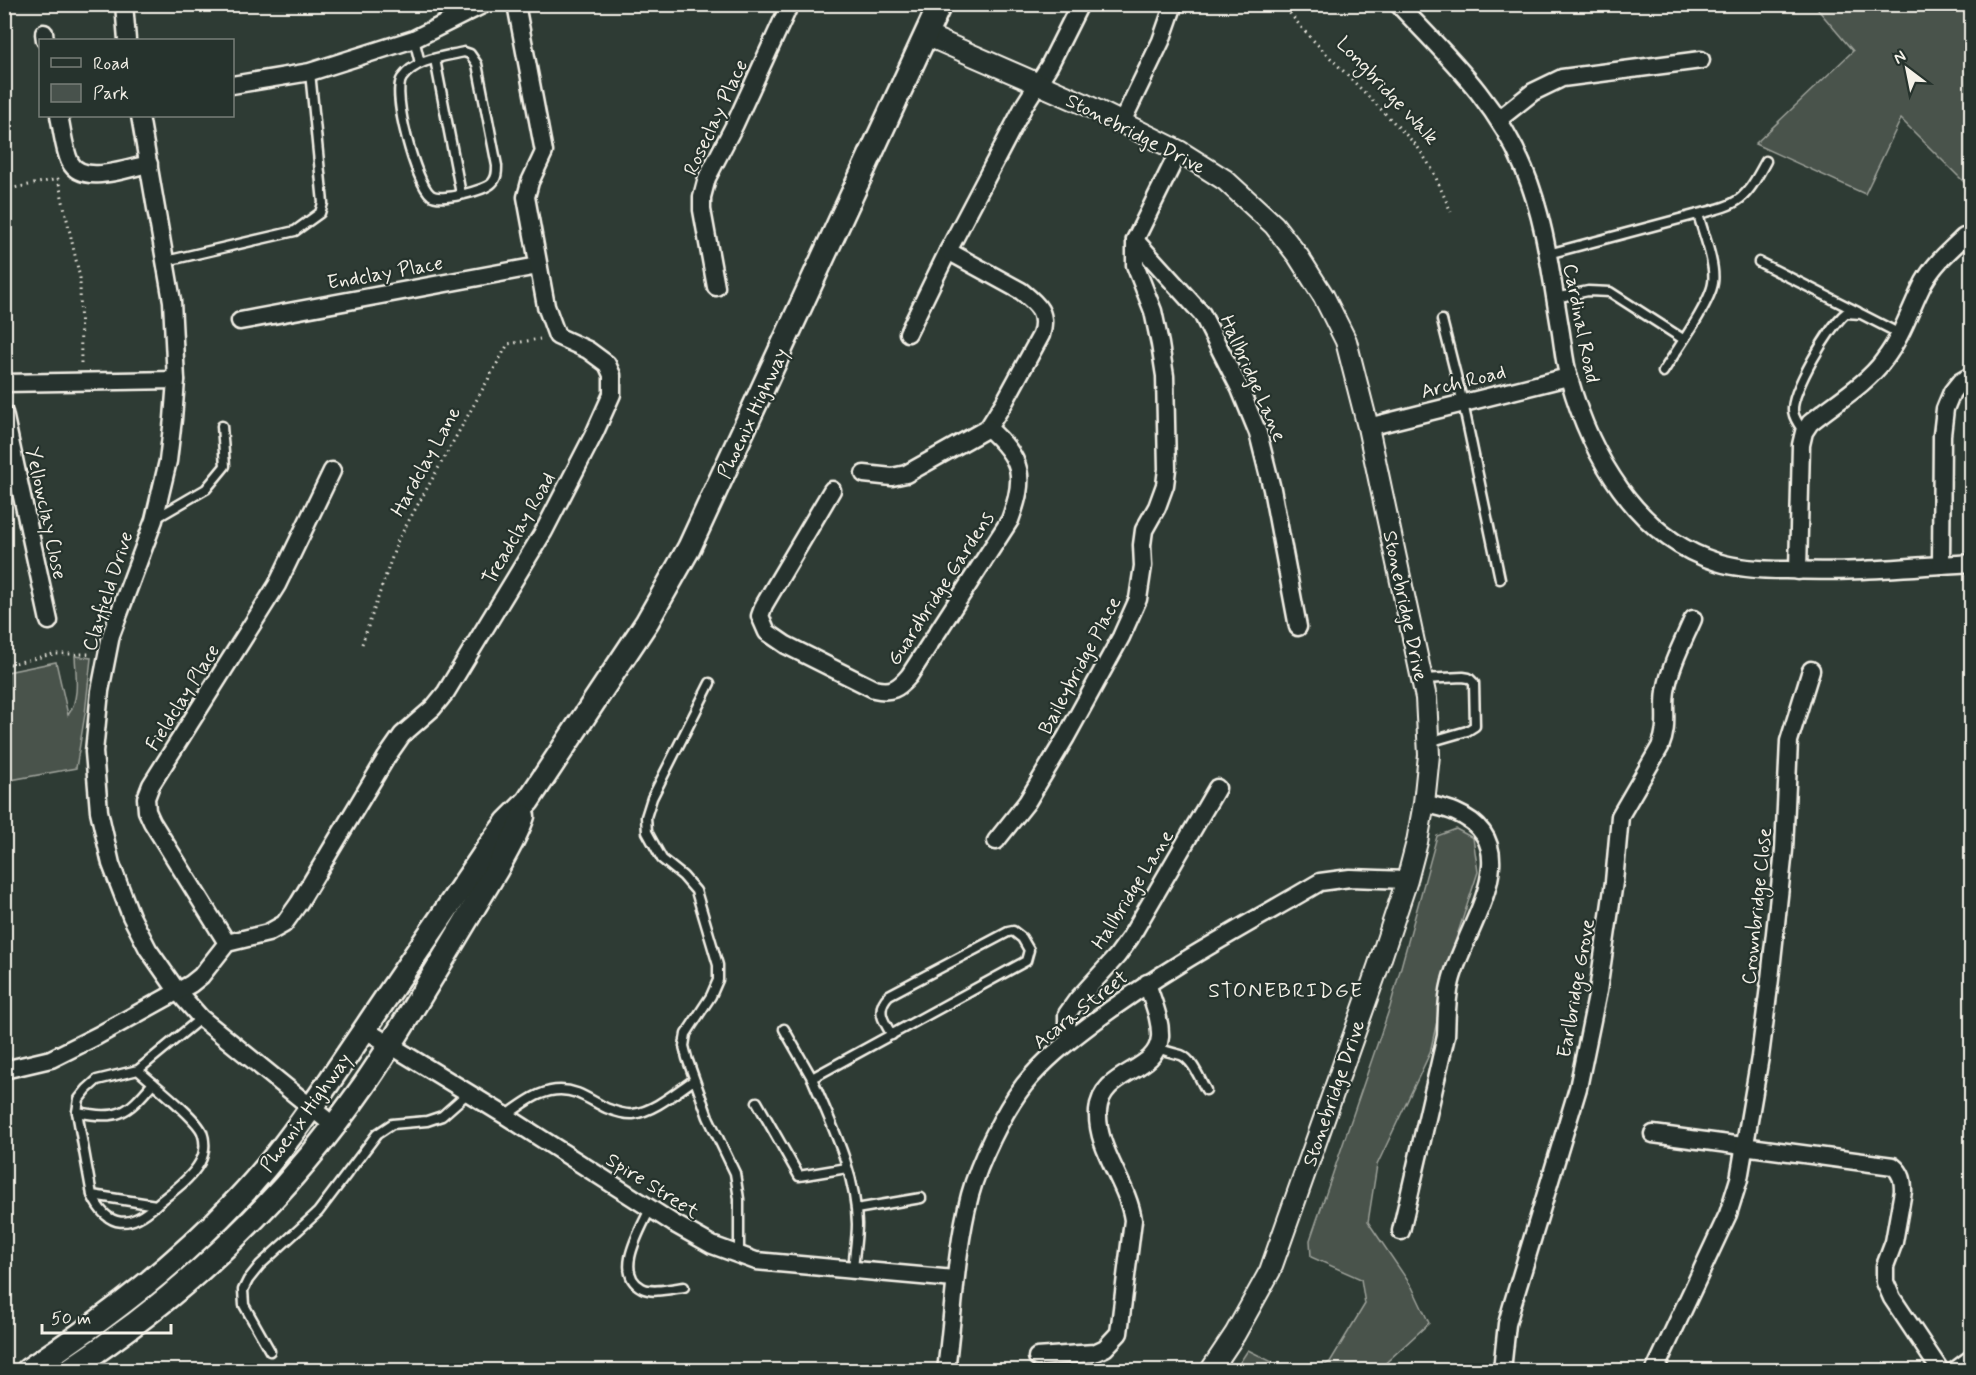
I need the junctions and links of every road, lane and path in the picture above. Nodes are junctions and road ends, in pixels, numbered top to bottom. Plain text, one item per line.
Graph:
1 (124, 4) edge
2 (484, 4) edge
3 (516, 4) edge
4 (790, 4) edge
5 (940, 4) edge
6 (1080, 4) edge
7 (1174, 4) edge
8 (1282, 4) edge
9 (1398, 4) edge
10 (926, 35) junction
11 (127, 39) edge
12 (414, 39) junction
13 (435, 59) junction
14 (1701, 60) dead end
15 (420, 63) junction
16 (310, 72) junction
17 (234, 85) edge
18 (1036, 85) junction
19 (59, 117) edge
20 (140, 117) edge
21 (1499, 119) junction
22 (1122, 122) junction
23 (1179, 151) junction
24 (1766, 161) dead end
25 (149, 164) junction
26 (4, 190) edge
27 (461, 195) junction
28 (1451, 212) dead end
29 (1698, 214) junction
30 (1964, 237) dead end
31 (1135, 240) junction
32 (948, 251) junction
33 (1548, 254) junction
34 (166, 261) junction
35 (1759, 262) dead end
36 (538, 266) junction
37 (716, 287) dead end
38 (1555, 298) junction
39 (1861, 314) junction
40 (1442, 320) dead end
41 (240, 321) dead end
42 (908, 333) dead end
43 (1900, 334) junction
44 (557, 336) junction
45 (1683, 339) junction
46 (1663, 372) dead end
47 (1971, 375) edge
48 (1568, 377) junction
49 (176, 380) junction
50 (82, 381) junction
51 (4, 383) edge
52 (1463, 403) junction
53 (4, 413) edge
54 (222, 426) dead end
55 (1368, 427) junction
56 (988, 428) junction
57 (1804, 432) junction
58 (332, 471) dead end
59 (864, 474) dead end
60 (832, 490) dead end
61 (153, 520) junction
62 (1971, 563) edge
63 (1941, 565) junction
64 (1798, 571) junction
65 (1500, 579) dead end
66 (1692, 619) dead end
67 (49, 621) dead end
68 (1298, 627) dead end
69 (362, 644) dead end
70 (107, 655) junction
71 (4, 663) edge
72 (1811, 670) dead end
73 (1421, 679) junction
74 (710, 683) dead end
75 (1428, 743) junction
76 (1217, 788) dead end
77 (528, 801) junction
78 (1424, 803) junction
79 (996, 841) dead end
80 (1407, 880) junction
81 (227, 943) junction
82 (1147, 983) junction
83 (178, 992) junction
84 (201, 1018) junction
85 (364, 1029) junction
86 (784, 1029) dead end
87 (892, 1035) junction
88 (1071, 1039) junction
89 (389, 1045) junction
90 (1158, 1048) junction
91 (4, 1070) edge
92 (138, 1070) junction
93 (812, 1078) junction
94 (694, 1080) junction
95 (153, 1083) junction
96 (1206, 1090) dead end
97 (468, 1093) junction
98 (757, 1102) dead end
99 (311, 1109) junction
100 (77, 1112) junction
101 (506, 1116) junction
102 (334, 1126) junction
103 (1653, 1134) dead end
104 (1745, 1147) junction
105 (847, 1168) junction
106 (92, 1195) junction
107 (921, 1198) dead end
108 (156, 1205) junction
109 (650, 1209) junction
110 (856, 1209) junction
111 (1401, 1231) dead end
112 (740, 1255) junction
113 (853, 1270) junction
114 (954, 1279) junction
115 (684, 1287) dead end
116 (270, 1352) dead end
117 (1037, 1357) dead end
118 (1971, 1358) edge
119 (28, 1371) edge
120 (69, 1371) edge
121 (946, 1371) edge
122 (1211, 1371) edge
123 (1502, 1371) edge
124 (1655, 1371) edge
125 (1940, 1371) edge
126 (1956, 1371) edge

1 - 11 street
2 - 12 street
3 - 36 street
4 - 37 street, Roseclay Place
5 - 10 main road, Phoenix Highway
6 - 18 street
7 - 22 street
8 - 28 path, Longbridge Walk
9 - 21 street, Cardinal Road
10 - 18 street, Stonebridge Drive
10 - 77 main road, Phoenix Highway
12 - 15 lane
12 - 16 street
13 - 15 lane
13 - 27 lane
13 - 27 lane
14 - 21 street
15 - 27 lane
16 - 17 street
16 - 34 lane
18 - 22 street, Stonebridge Drive
18 - 32 street
19 - 25 street
20 - 25 street, Clayfield Drive
21 - 33 street, Cardinal Road
22 - 23 street, Stonebridge Drive
23 - 31 street, Baileybridge Place
23 - 55 street, Stonebridge Drive
24 - 29 lane
25 - 34 street, Clayfield Drive
26 - 50 path
29 - 33 lane
29 - 45 lane
30 - 43 street
31 - 68 street, Hallbridge Lane
31 - 79 street, Baileybridge Place
32 - 42 street
32 - 56 street
33 - 38 street, Cardinal Road
34 - 49 street, Clayfield Drive
35 - 39 lane
36 - 41 street, Endclay Place
36 - 44 street
38 - 45 lane
38 - 48 street, Cardinal Road
39 - 43 lane
39 - 57 lane
40 - 52 lane
43 - 57 street
44 - 69 path, Hardclay Lane
44 - 81 street, Treadclay Road
45 - 46 lane
47 - 63 street
48 - 52 street, Arch Road
48 - 64 street, Cardinal Road
49 - 50 street
49 - 61 street, Clayfield Drive
50 - 51 street
52 - 55 street, Arch Road
52 - 65 lane
53 - 67 street, Yellowclay Close
54 - 61 lane
55 - 73 street, Stonebridge Drive
56 - 59 street
56 - 60 street, Guardbridge Gardens
57 - 64 street
58 - 81 street, Fieldclay Place
61 - 70 street, Clayfield Drive
62 - 63 street, Cardinal Road
63 - 64 street, Cardinal Road
66 - 123 street, Earlbridge Grove
70 - 71 path
70 - 83 street, Clayfield Drive
72 - 104 street, Crownbridge Close
73 - 75 street, Stonebridge Drive
73 - 75 lane
74 - 94 lane
75 - 78 street, Stonebridge Drive
76 - 88 street, Hallbridge Lane
77 - 85 main road, Phoenix Highway
77 - 89 main road, Phoenix Highway
78 - 80 street, Stonebridge Drive
78 - 111 street
80 - 82 street, Acara Street
80 - 122 street, Stonebridge Drive
81 - 83 street
82 - 88 street, Acara Street
82 - 90 street
83 - 84 street, Clayfield Drive
83 - 91 street
84 - 92 lane
84 - 99 street, Clayfield Drive
85 - 89 street, Spire Street
85 - 99 main road, Phoenix Highway
86 - 93 lane
87 - 87 lane
87 - 93 lane
88 - 114 street, Acara Street
89 - 97 street, Spire Street
89 - 102 main road, Phoenix Highway
90 - 96 lane
90 - 117 street
92 - 95 lane
92 - 100 lane
93 - 105 lane
94 - 101 lane
94 - 112 lane
95 - 100 lane
95 - 108 lane
97 - 101 street, Spire Street
97 - 116 lane
98 - 105 lane
99 - 102 street, Clayfield Drive
99 - 119 main road, Phoenix Highway
100 - 106 lane
101 - 109 street, Spire Street
102 - 120 main road, Phoenix Highway
103 - 104 street
104 - 124 street, Crownbridge Close
104 - 125 street
105 - 110 lane
106 - 108 lane
106 - 108 lane
107 - 110 lane
109 - 112 street, Spire Street
109 - 115 lane
110 - 113 lane
112 - 113 street, Spire Street
113 - 114 street, Spire Street
114 - 121 street, Acara Street
118 - 126 street

